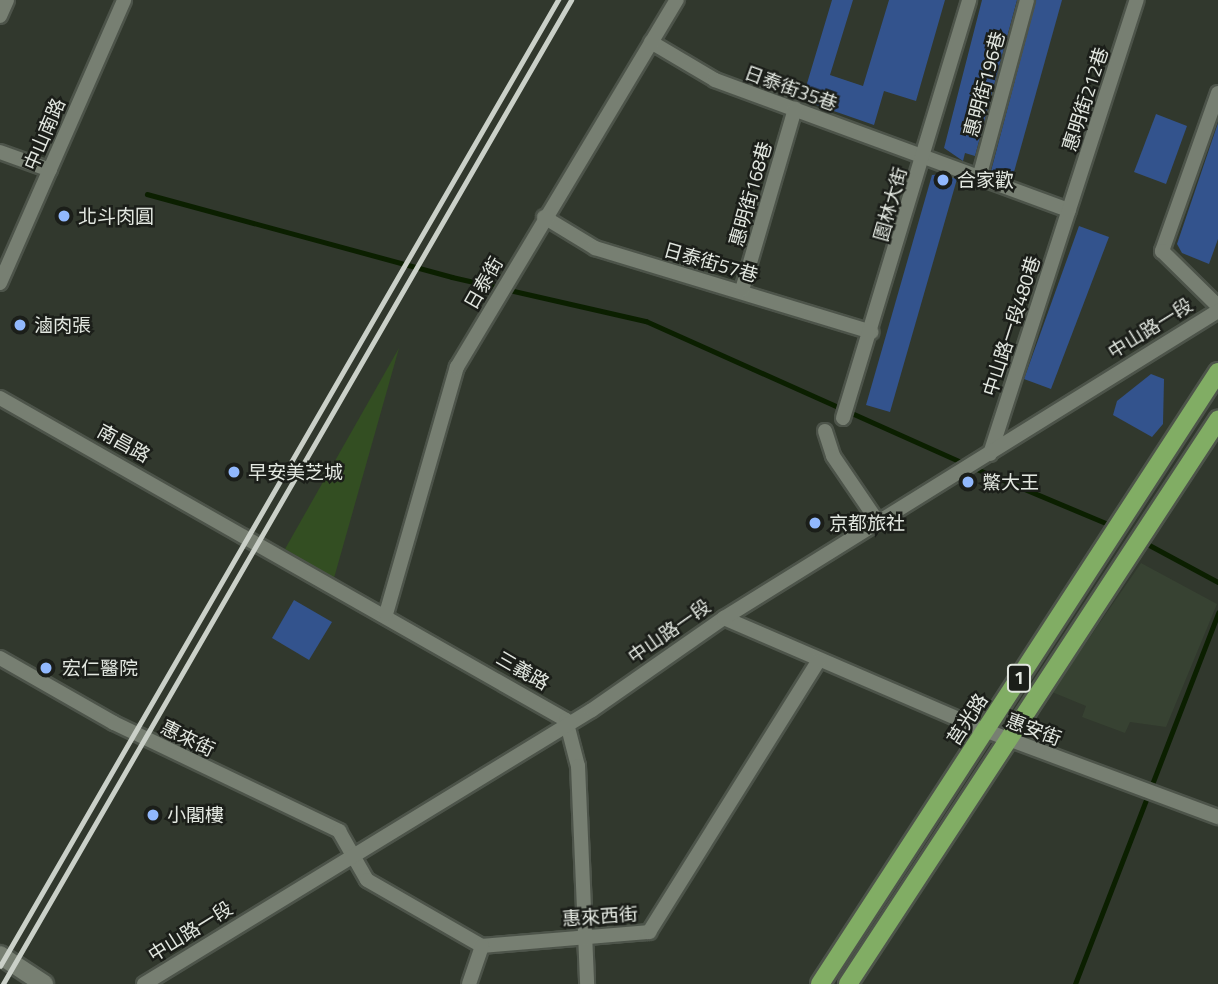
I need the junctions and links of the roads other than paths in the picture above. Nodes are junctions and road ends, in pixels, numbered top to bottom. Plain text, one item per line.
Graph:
1 (7, 0) edge
2 (124, 0) edge
3 (677, 0) edge
4 (969, 0) edge
5 (1027, 0) edge
6 (1137, 0) edge
7 (0, 16) edge
8 (651, 43) junction
9 (1218, 93) edge
10 (795, 109) junction
11 (0, 152) edge
12 (923, 158) junction
13 (50, 170) junction
14 (979, 178) junction
15 (1069, 210) junction
16 (544, 217) junction
17 (0, 283) edge
18 (742, 290) junction
19 (1218, 306) edge
20 (1218, 311) edge
21 (873, 332) junction
22 (1218, 372) edge
23 (0, 398) edge
24 (843, 418) dead end
25 (1218, 420) edge
26 (825, 431) dead end
27 (990, 454) junction
28 (878, 522) junction
29 (228, 524) joint
30 (386, 614) junction
31 (724, 618) junction
32 (0, 658) edge
33 (818, 662) junction
34 (566, 720) junction
35 (984, 730) junction
36 (1009, 740) junction
37 (1218, 817) edge
38 (351, 855) junction
39 (583, 936) junction
40 (482, 946) junction
41 (0, 955) edge
42 (44, 984) edge
43 (144, 984) edge
44 (469, 984) edge
45 (587, 984) edge
46 (820, 984) edge
47 (848, 984) edge

1 - 7 street
2 - 13 street, 中山南路
3 - 8 street, 日泰街
4 - 12 street, 園林大街
5 - 14 street, 惠明街196巷
6 - 15 street, 惠明街212巷
8 - 10 street, 日泰街35巷
8 - 16 street, 日泰街
9 - 19 street
10 - 12 street, 日泰街35巷
10 - 18 street, 惠明街168巷
11 - 13 street
12 - 14 street, 日泰街35巷
12 - 21 street, 園林大街
13 - 17 street, 中山南路
14 - 15 street, 日泰街35巷
15 - 27 street, 中山路一段480巷
16 - 18 street, 日泰街57巷
16 - 30 street, 日泰街
18 - 21 street, 日泰街57巷
20 - 27 street, 中山路一段
21 - 24 street, 園林大街
22 - 35 main road, 莒光路 / 1
23 - 29 street, 南昌路
25 - 36 main road, 1
26 - 28 street
27 - 28 street, 中山路一段
28 - 31 street, 中山路一段
29 - 30 street, 三義路
30 - 34 street, 三義路
31 - 33 street, 惠安街
31 - 34 street, 中山路一段
32 - 38 street, 惠來街
33 - 35 street, 惠安街
33 - 39 street, 惠來西街
34 - 38 street, 中山路一段
34 - 39 street
35 - 36 street, 惠安街
35 - 46 main road, 莒光路 / 1
36 - 37 street, 惠安街
36 - 47 main road, 1
38 - 40 street
38 - 43 street, 中山路一段
39 - 40 street, 惠來西街
39 - 45 street
40 - 44 street
41 - 42 street

